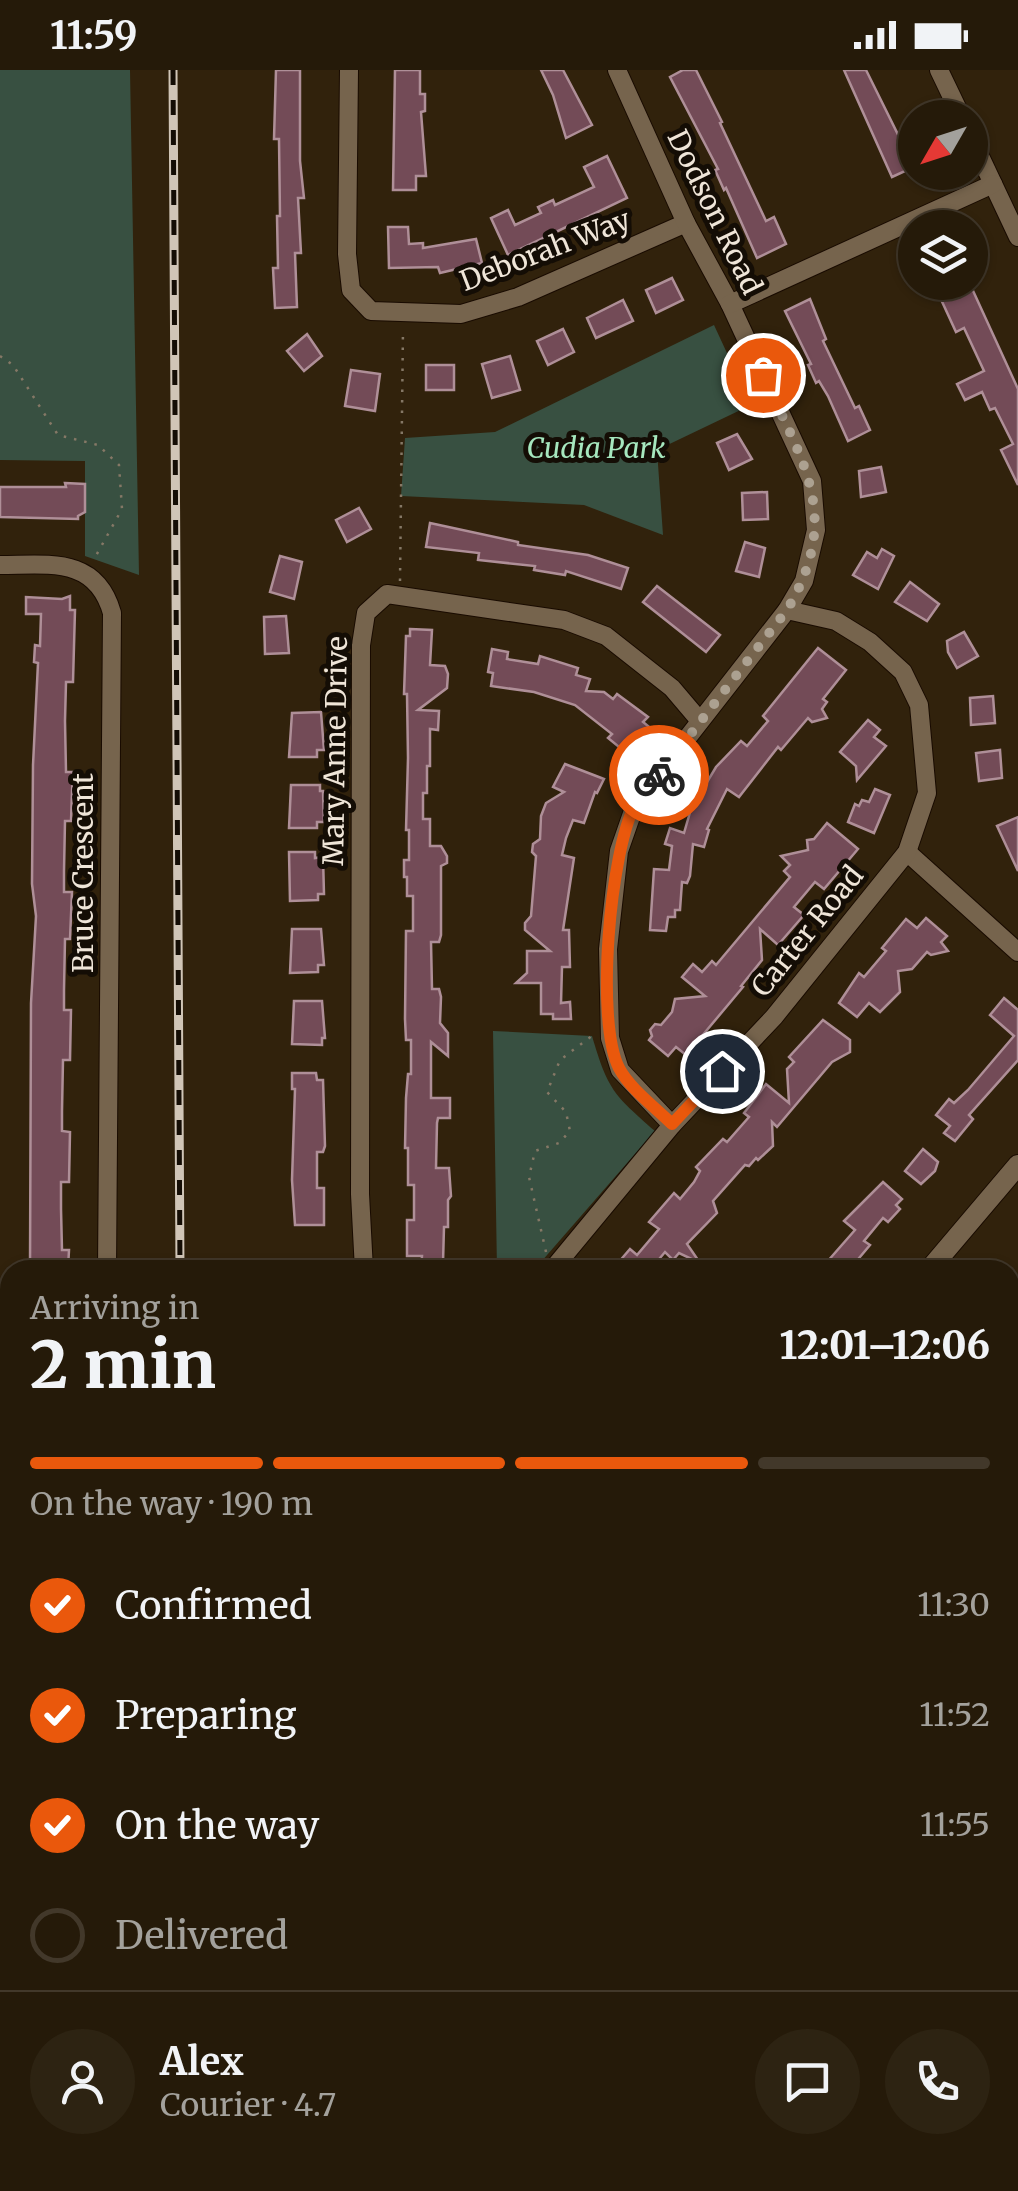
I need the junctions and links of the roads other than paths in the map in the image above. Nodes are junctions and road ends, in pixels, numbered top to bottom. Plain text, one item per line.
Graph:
1 (350, 70) edge
2 (617, 70) edge
3 (939, 70) edge
4 (953, 100) edge
5 (988, 173) edge
6 (993, 184) junction
7 (686, 223) junction
8 (1018, 237) edge
9 (730, 304) junction
10 (0, 565) edge
11 (787, 610) junction
12 (700, 721) junction
13 (906, 852) junction
14 (1018, 952) edge
15 (672, 1124) junction
16 (1018, 1166) edge
17 (107, 1260) edge
18 (363, 1260) edge
19 (551, 1260) edge
20 (938, 1260) edge

1 - 7 street, Deborah Way
2 - 7 street, Dodson Road
3 - 4 street
5 - 6 street
6 - 8 street
6 - 9 street
7 - 9 street, Dodson Road
9 - 11 street, Dodson Road
10 - 17 street, Bruce Crescent
11 - 12 street, Dodson Road
11 - 13 street, Carter Road
12 - 15 street, Dodson Road
12 - 18 street, Mary Anne Drive
13 - 14 street
13 - 15 street, Carter Road
15 - 19 street, Carter Road
16 - 20 street

